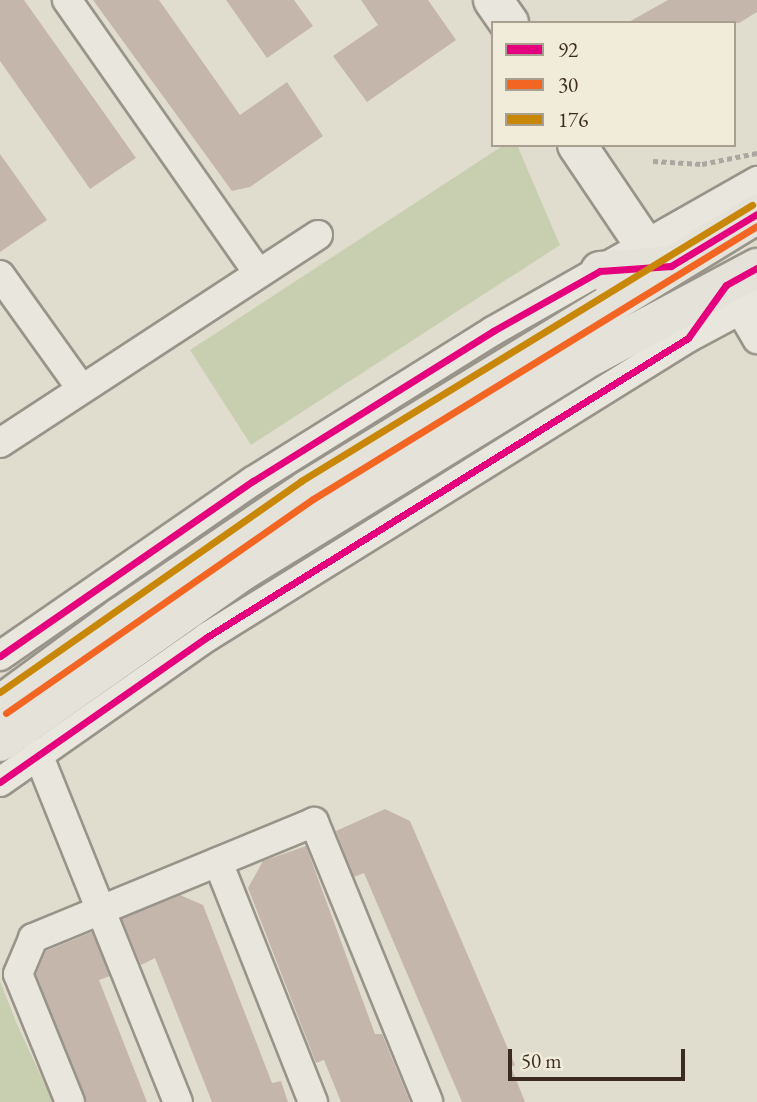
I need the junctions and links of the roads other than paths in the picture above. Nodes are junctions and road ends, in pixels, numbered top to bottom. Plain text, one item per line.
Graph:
1 (67, 0) edge
2 (479, 0) edge
3 (493, 0) edge
4 (493, 21) edge
5 (508, 21) edge
6 (578, 147) edge
7 (594, 147) edge
8 (757, 181) edge
9 (757, 214) edge
10 (318, 235) dead end
11 (658, 260) junction
12 (600, 271) joint
13 (258, 273) junction
14 (0, 275) edge
15 (745, 291) edge
16 (688, 338) joint
17 (757, 339) edge
18 (81, 388) junction
19 (451, 421) junction
20 (0, 443) edge
21 (0, 656) edge
22 (0, 705) edge
23 (0, 742) edge
24 (38, 754) junction
25 (0, 782) edge
26 (218, 862) junction
27 (101, 910) junction
28 (70, 1102) edge
29 (178, 1102) edge
30 (313, 1102) edge
31 (428, 1102) edge

1 - 13 street
2 - 4 street
3 - 5 street
6 - 11 street
7 - 11 street
8 - 11 street
9 - 11 highway
10 - 13 street
11 - 12 highway
11 - 19 highway
12 - 21 street
13 - 18 street
14 - 18 street
15 - 16 highway
15 - 17 street
15 - 19 highway
16 - 24 street
18 - 20 street
19 - 22 highway
19 - 23 highway
24 - 25 street
24 - 27 street
26 - 27 street
26 - 30 street
26 - 31 street
27 - 28 street
27 - 29 street

